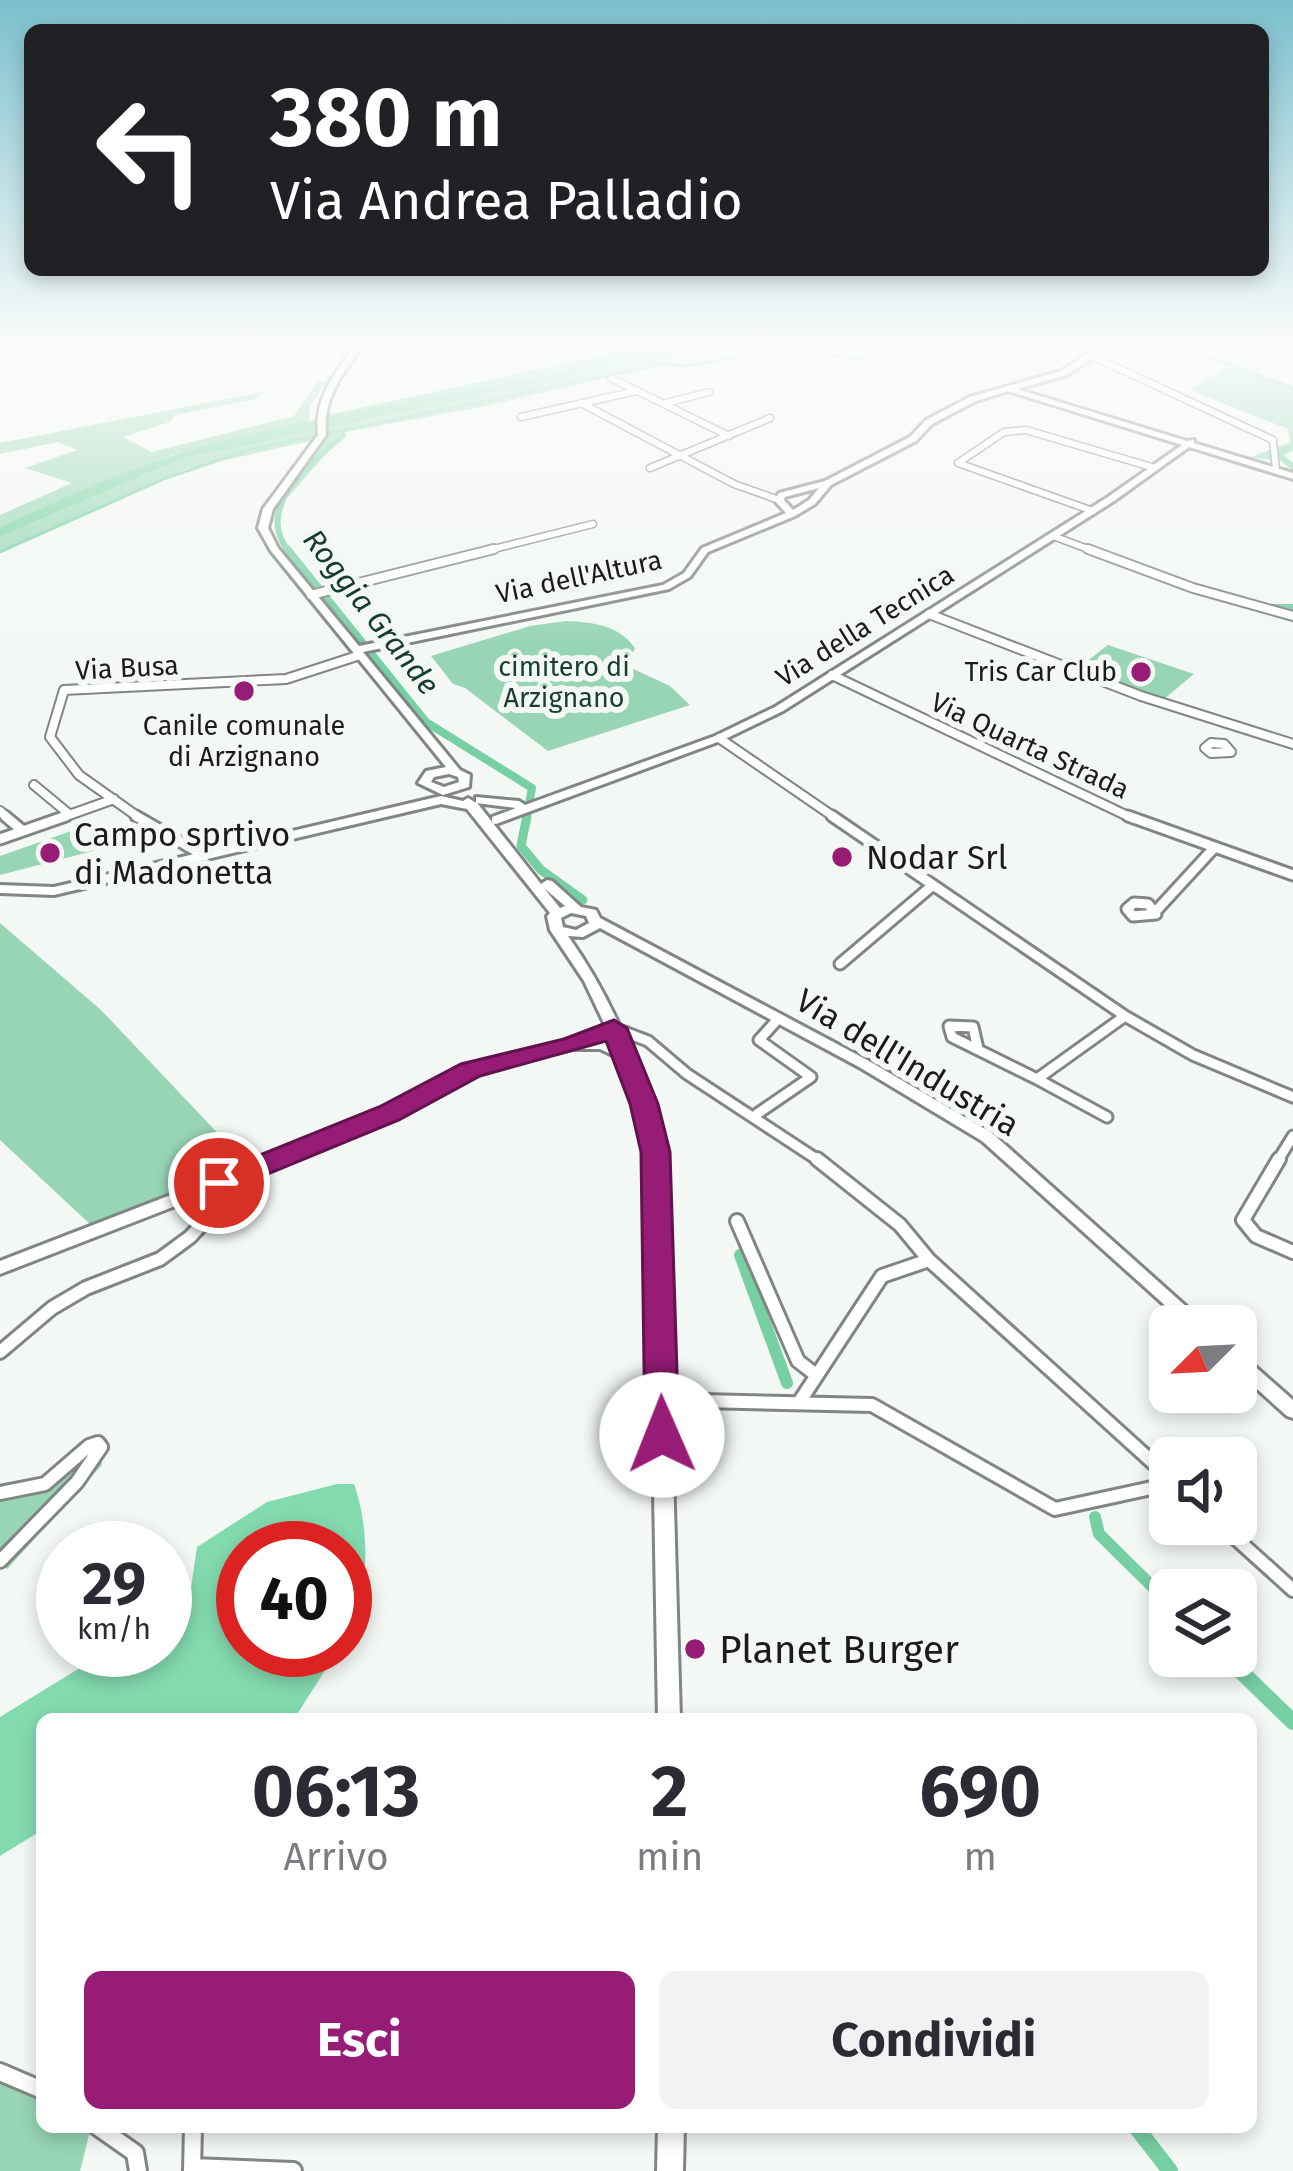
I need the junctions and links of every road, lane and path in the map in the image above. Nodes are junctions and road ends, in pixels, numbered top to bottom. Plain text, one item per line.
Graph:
1 (316, 444) edge
2 (662, 444) edge
3 (709, 444) edge
4 (902, 444) edge
5 (986, 444) edge
6 (1075, 444) edge
7 (1188, 444) edge
8 (1198, 444) edge
9 (1273, 444) edge
10 (683, 455) junction
11 (650, 468) dead end
12 (1155, 468) junction
13 (1276, 470) junction
14 (1293, 476) edge
15 (828, 482) junction
16 (787, 501) junction
17 (808, 501) junction
18 (1093, 511) junction
19 (593, 524) dead end
20 (1053, 536) junction
21 (311, 595) junction
22 (929, 614) junction
23 (1293, 616) edge
24 (358, 652) junction
25 (832, 676) junction
26 (1231, 724) junction
27 (1217, 736) junction
28 (718, 738) junction
29 (1293, 743) edge
30 (437, 752) junction
31 (454, 770) junction
32 (435, 772) junction
33 (34, 785) dead end
34 (462, 787) junction
35 (434, 788) junction
36 (114, 799) junction
37 (477, 804) junction
38 (540, 805) junction
39 (0, 811) edge
40 (386, 812) junction
41 (69, 814) junction
42 (496, 820) junction
43 (23, 831) junction
44 (0, 839) edge
45 (1213, 849) junction
46 (205, 856) junction
47 (1293, 875) edge
48 (933, 886) junction
49 (0, 889) edge
50 (1170, 900) junction
51 (1144, 903) junction
52 (576, 909) junction
53 (1156, 911) junction
54 (557, 922) junction
55 (591, 928) junction
56 (575, 954) junction
57 (841, 964) dead end
58 (1125, 1016) junction
59 (778, 1019) junction
60 (620, 1041) junction
61 (572, 1045) junction
62 (978, 1049) dead end
63 (1037, 1078) junction
64 (1293, 1096) edge
65 (757, 1114) junction
66 (1107, 1117) dead end
67 (1293, 1136) edge
68 (244, 1173) junction
69 (737, 1221) dead end
70 (1293, 1252) edge
71 (929, 1260) junction
72 (0, 1268) edge
73 (1176, 1305) edge
74 (0, 1352) edge
75 (816, 1375) junction
76 (1257, 1379) edge
77 (661, 1400) junction
78 (800, 1401) junction
79 (1293, 1411) edge
80 (1149, 1462) edge
81 (1149, 1486) edge
82 (0, 1493) edge
83 (1243, 1545) edge
84 (0, 1561) edge
85 (1293, 1590) edge
86 (669, 1713) edge
87 (0, 2072) edge
88 (36, 2087) edge
89 (107, 2133) edge
90 (193, 2133) edge
91 (670, 2133) edge
92 (192, 2169) edge
93 (138, 2171) edge
94 (293, 2171) edge
95 (670, 2171) edge

1 - 21 street
2 - 10 street
3 - 10 street
4 - 15 street, Via dell'Altura
5 - 18 street
6 - 12 street
7 - 12 street, Via della Tecnica
8 - 13 street
9 - 13 street
10 - 11 street
10 - 16 street
12 - 18 street, Via della Tecnica
13 - 14 street
15 - 16 street, Via dell'Altura
15 - 17 street, Via dell'Altura
16 - 17 street, Via dell'Altura
16 - 17 street
16 - 24 street, Via dell'Altura
18 - 20 street, Via della Tecnica
19 - 21 street
20 - 22 street, Via della Tecnica
20 - 23 street
21 - 24 street
22 - 25 street, Via della Tecnica
22 - 26 street
24 - 30 street
24 - 36 street, Via Busa
25 - 28 street, Via della Tecnica
25 - 45 street, Via Quarta Strada
26 - 27 street
26 - 29 street
27 - 27 street
28 - 38 street, Via della Tecnica
28 - 48 street
30 - 31 street
30 - 32 street
31 - 32 street
31 - 34 street
32 - 35 street
33 - 41 street
34 - 35 street
34 - 37 street
35 - 37 street
35 - 40 street
36 - 41 street
36 - 46 street, Via Busa
37 - 38 street, Via della Tecnica
37 - 40 street, Via della Tecnica
37 - 42 street
37 - 54 street
38 - 42 street, Via della Tecnica
39 - 43 street
40 - 46 street
41 - 43 street
42 - 52 street
43 - 44 street
45 - 47 street, Via Quarta Strada
45 - 50 street
46 - 49 street
48 - 57 street
48 - 58 street
50 - 51 street
50 - 53 street
51 - 53 street
51 - 53 street
52 - 54 street
52 - 55 street
54 - 55 street, Via dell'Industria
54 - 56 street
55 - 56 street
55 - 59 street, Via dell'Industria
56 - 60 street
58 - 63 street
58 - 64 street
59 - 65 street
59 - 73 street, Via dell'Industria
60 - 61 street
60 - 61 street
60 - 65 street
60 - 77 street
61 - 68 street
62 - 63 street
63 - 66 street
65 - 71 street
67 - 70 street
68 - 72 street
68 - 74 street
69 - 75 street
71 - 75 street
71 - 80 street
75 - 78 street
76 - 79 street
77 - 78 street
77 - 86 street
78 - 81 street
82 - 84 street
83 - 85 street
87 - 88 street
89 - 93 street
90 - 92 street
91 - 95 street
92 - 94 street

